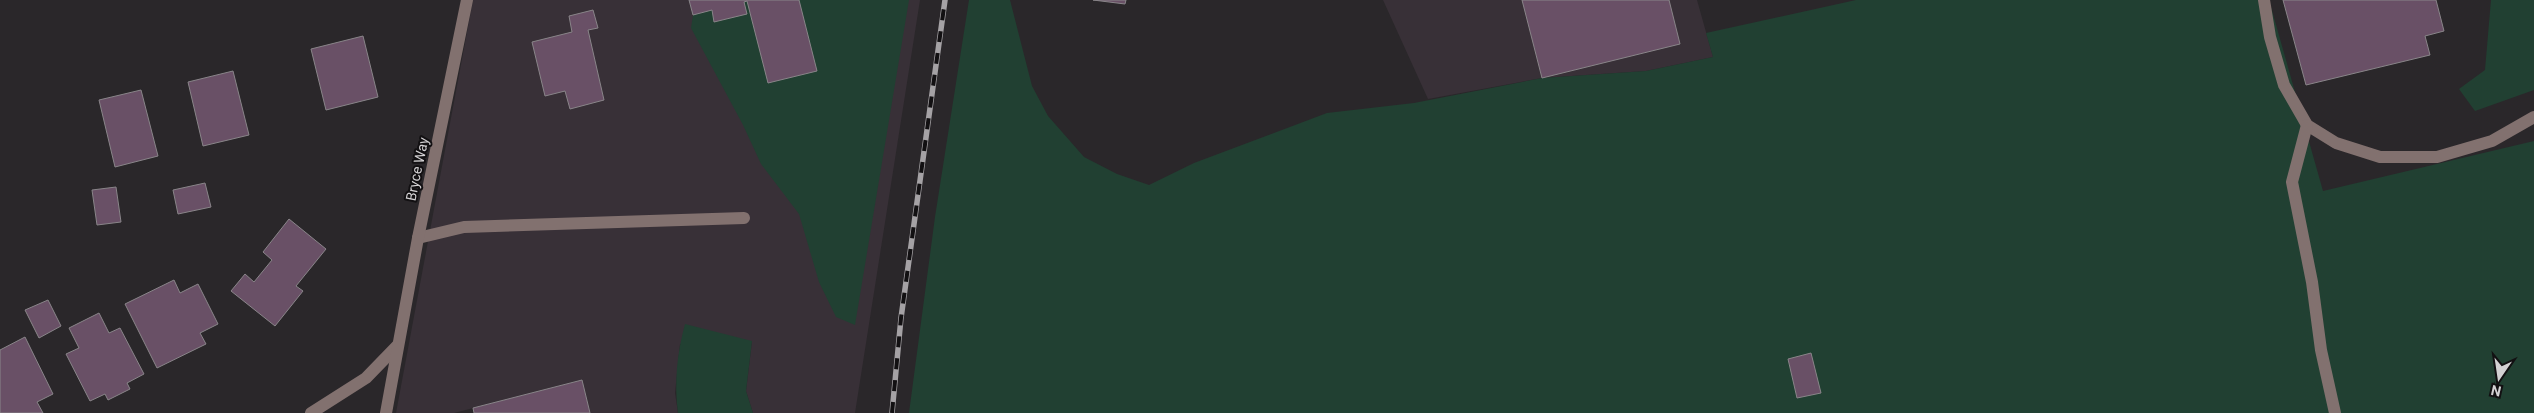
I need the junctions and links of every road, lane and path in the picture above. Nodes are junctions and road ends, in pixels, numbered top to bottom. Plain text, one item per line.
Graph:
1 (467, 0) edge
2 (2264, 0) edge
3 (2534, 117) edge
4 (2307, 125) junction
5 (744, 218) dead end
6 (418, 238) junction
7 (398, 345) junction
8 (312, 413) edge
9 (386, 413) edge
10 (2335, 413) edge

1 - 6 street, Bryce Way
2 - 4 street
3 - 4 street
4 - 10 street
5 - 6 street
6 - 7 street, Bryce Way
7 - 8 street
7 - 9 street, Bryce Way

